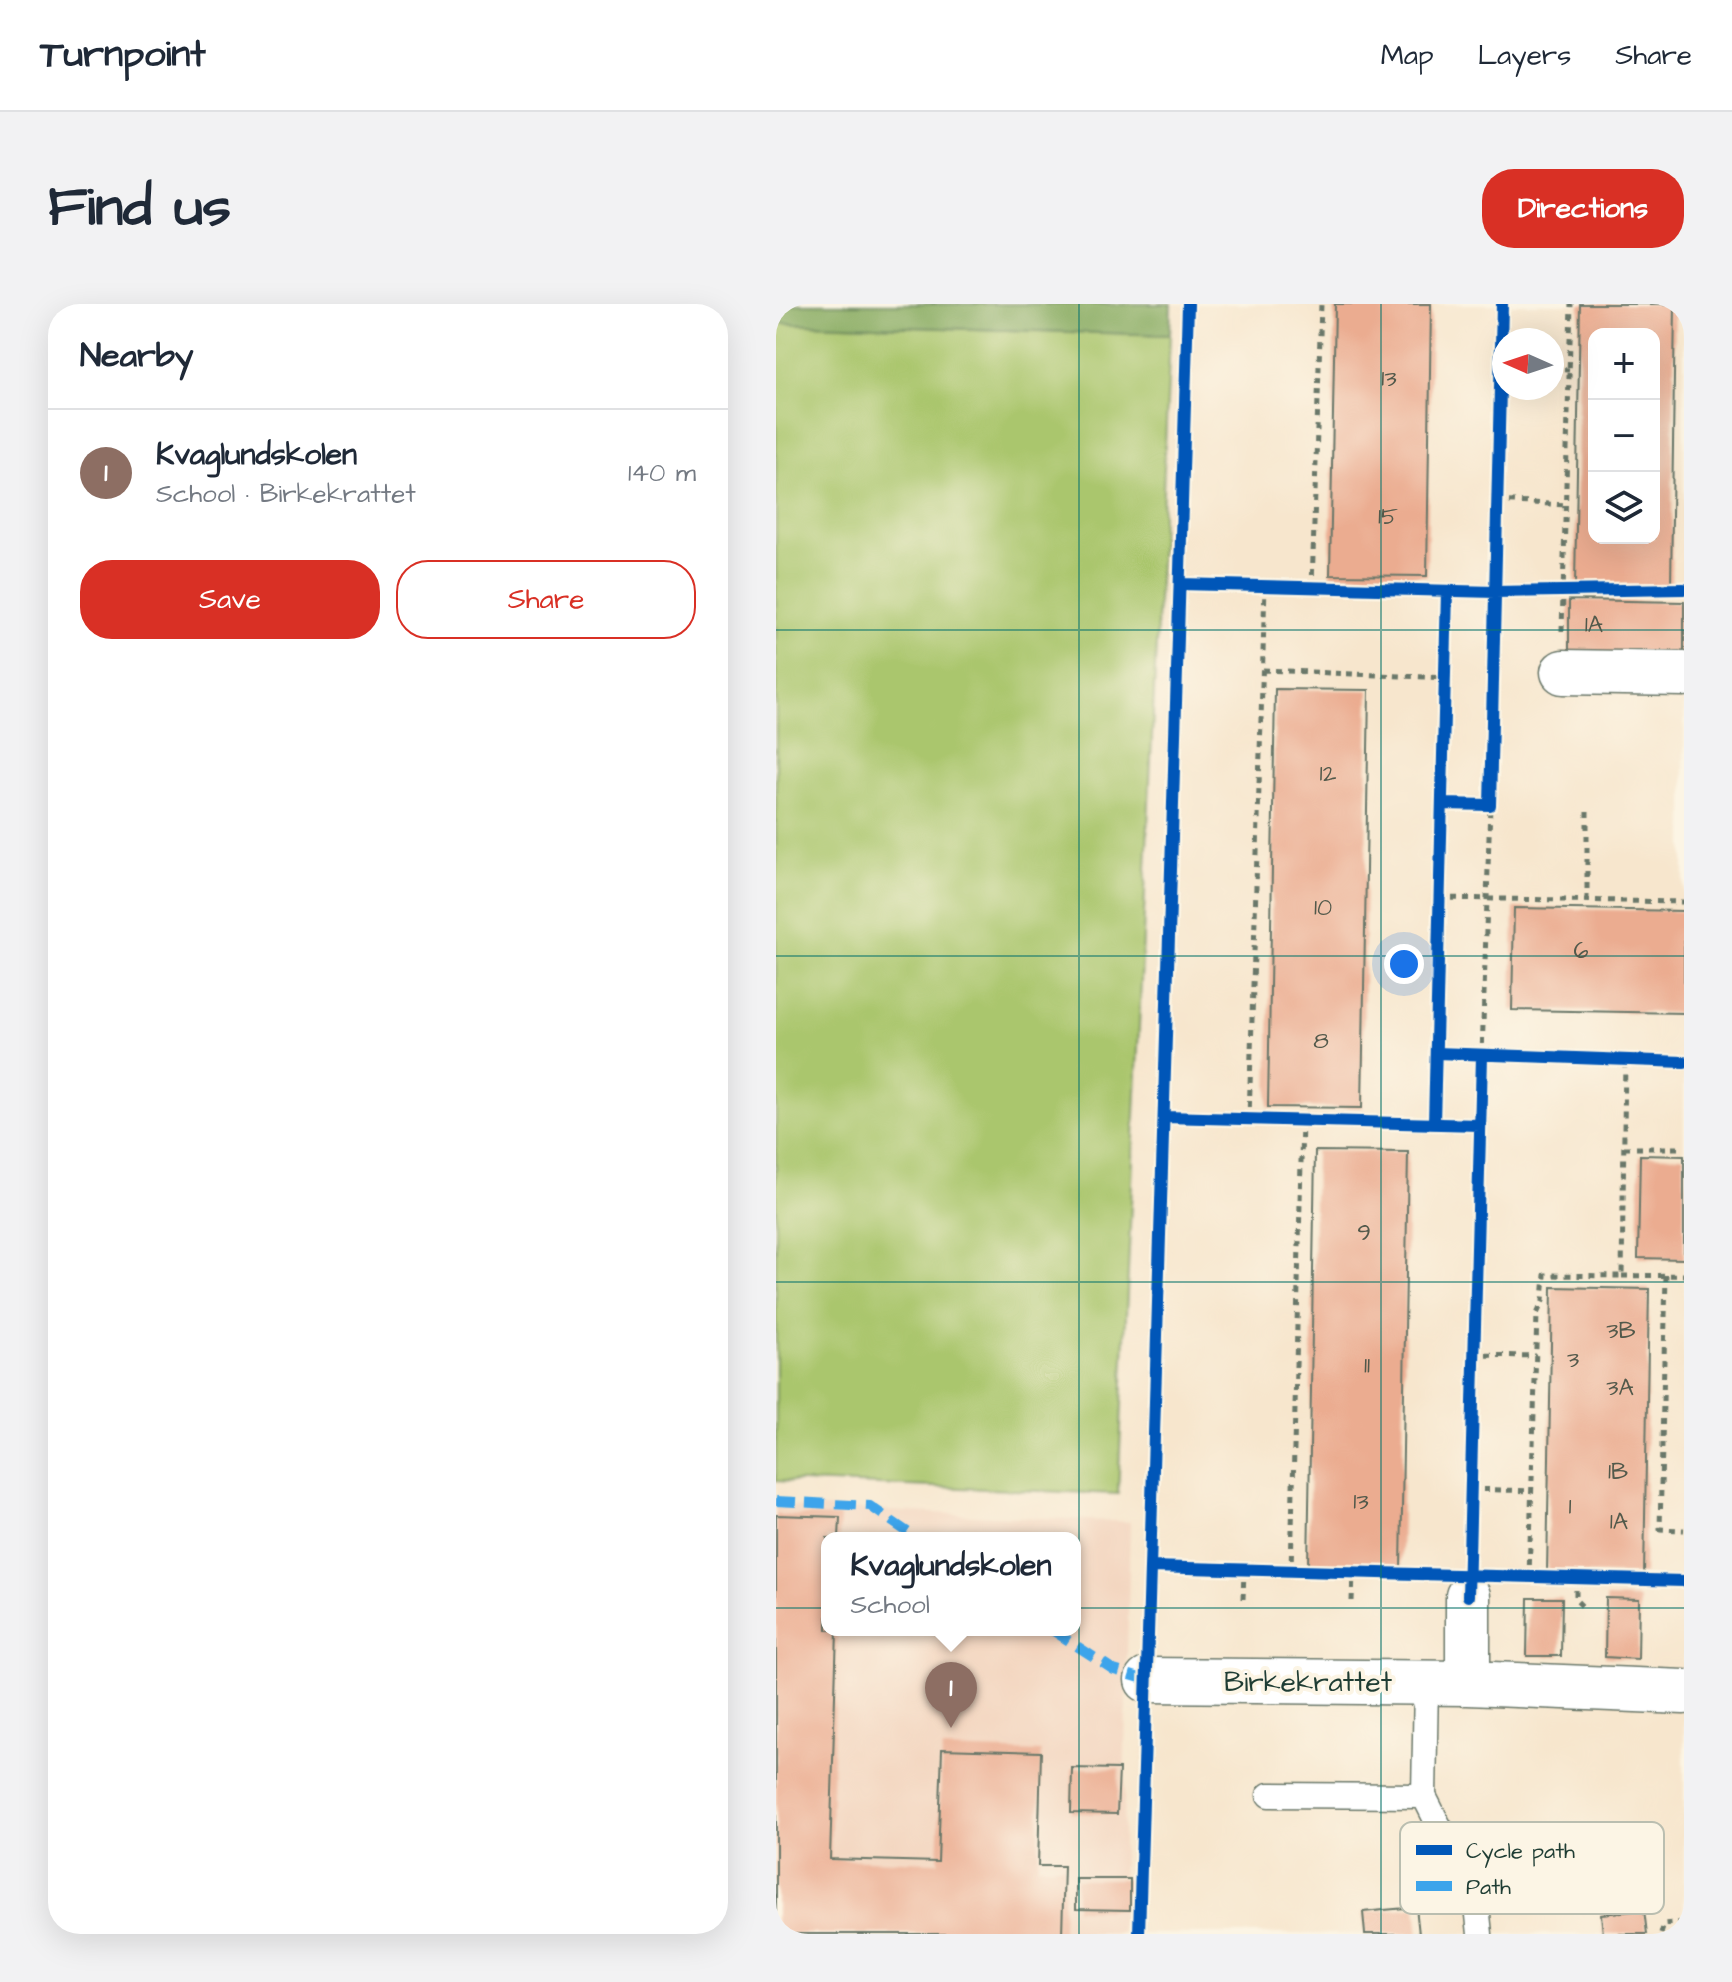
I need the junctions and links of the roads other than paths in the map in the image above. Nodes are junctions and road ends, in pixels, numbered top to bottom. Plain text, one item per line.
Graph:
1 (1561, 672) road end
2 (1684, 674) edge
3 (1468, 1596) dead end
4 (1147, 1680) dead end
5 (1447, 1682) junction
6 (1684, 1692) edge
7 (1269, 1795) dead end
8 (1424, 1796) junction
9 (1437, 1822) edge
10 (1478, 1914) edge
11 (1480, 1934) edge

1 - 2 street
3 - 5 street
4 - 5 street, Birkekrattet
5 - 6 street, Birkekrattet
5 - 8 lane
7 - 8 lane
8 - 9 lane
10 - 11 lane

